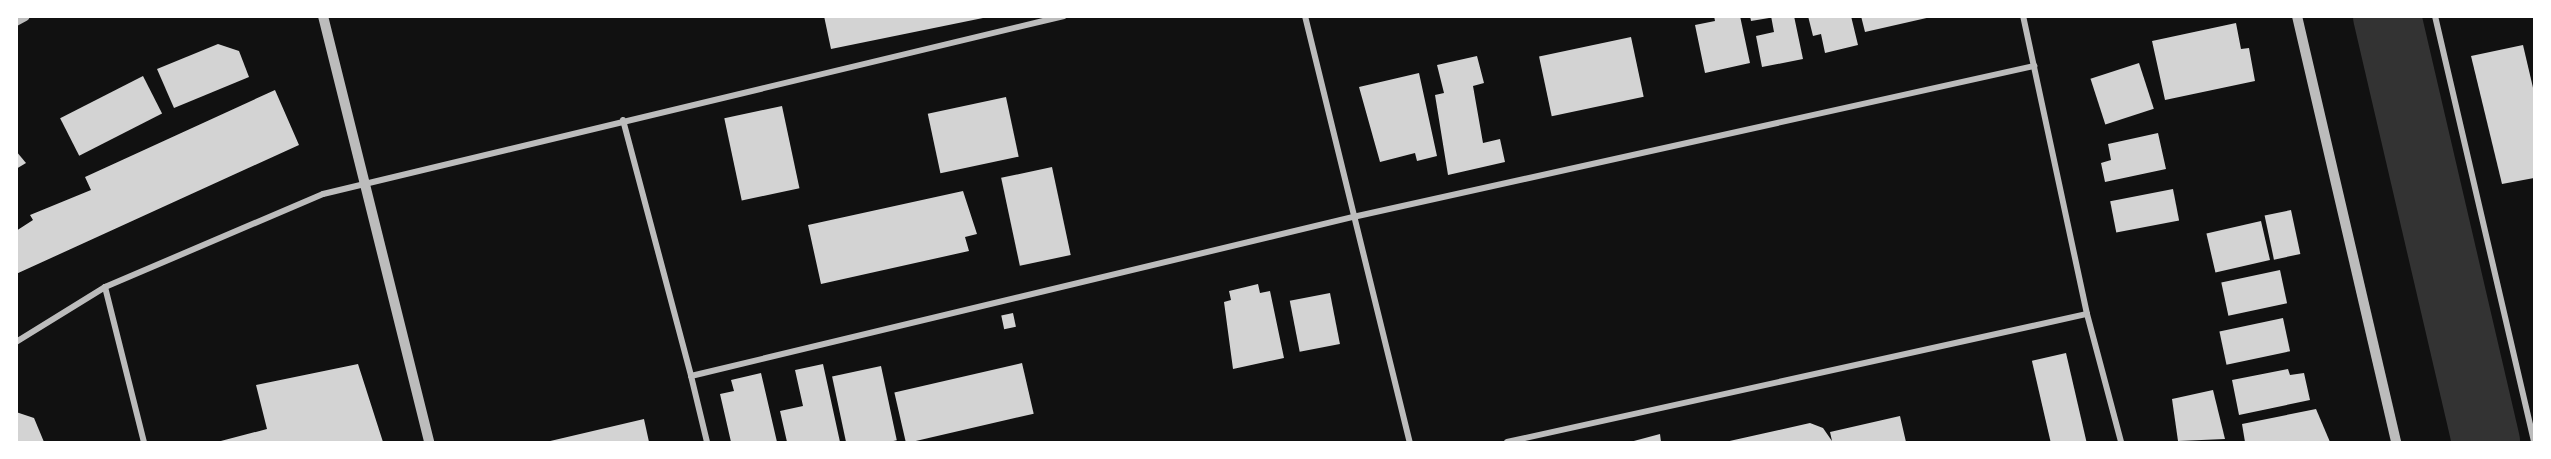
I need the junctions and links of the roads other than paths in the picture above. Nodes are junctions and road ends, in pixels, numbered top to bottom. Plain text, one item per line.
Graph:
1 (25, 16) edge
2 (323, 16) edge
3 (1064, 16) edge
4 (1305, 16) edge
5 (2023, 16) edge
6 (2296, 16) edge
7 (2435, 16) edge
8 (16, 21) edge
9 (2034, 66) junction
10 (623, 120) junction
11 (367, 184) junction
12 (1353, 217) junction
13 (105, 287) junction
14 (2087, 314) junction
15 (16, 342) edge
16 (691, 376) junction
17 (144, 442) edge
18 (429, 442) edge
19 (707, 442) edge
20 (1410, 442) edge
21 (1507, 442) edge
22 (2121, 442) edge
23 (2396, 442) edge
24 (2535, 442) edge

1 - 8 street
2 - 11 street
3 - 10 street
4 - 12 street
5 - 9 street
6 - 23 street
7 - 24 street
9 - 12 street
9 - 14 street
10 - 11 street
10 - 16 street
11 - 13 street
11 - 18 street
12 - 16 street
12 - 20 street
13 - 15 street
13 - 17 street
14 - 21 street
14 - 22 street
16 - 19 street

